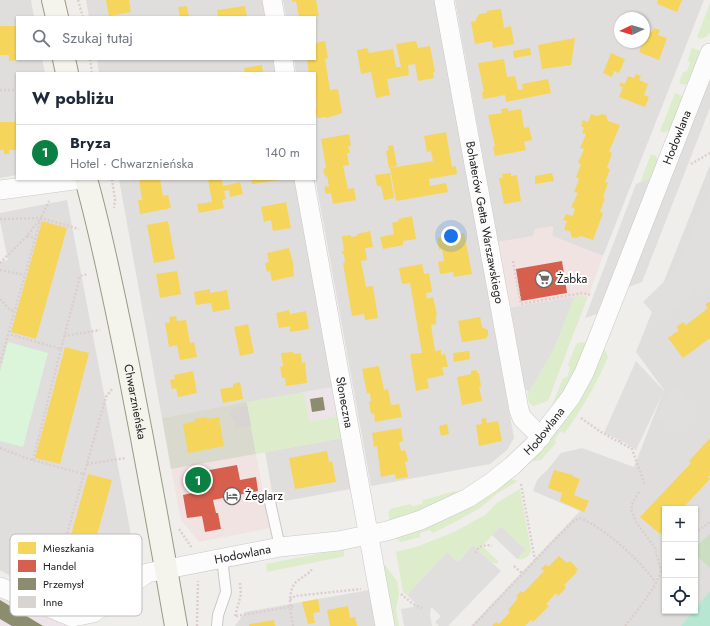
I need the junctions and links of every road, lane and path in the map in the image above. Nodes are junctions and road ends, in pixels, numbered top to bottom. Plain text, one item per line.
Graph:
1 (53, 0) edge
2 (78, 0) edge
3 (272, 0) edge
4 (444, 0) edge
5 (57, 16) edge
6 (83, 16) edge
7 (275, 16) edge
8 (710, 53) edge
9 (64, 60) edge
10 (90, 60) edge
11 (282, 60) edge
12 (67, 72) edge
13 (92, 72) edge
14 (285, 72) edge
15 (0, 90) edge
16 (16, 90) edge
17 (710, 153) edge
18 (692, 164) dead end
19 (74, 180) edge
20 (86, 180) edge
21 (112, 180) edge
22 (304, 180) edge
23 (0, 190) edge
24 (50, 198) dead end
25 (115, 200) dead end
26 (41, 218) junction
27 (0, 219) edge
28 (83, 229) dead end
29 (26, 236) junction
30 (35, 238) junction
31 (513, 261) dead end
32 (0, 263) edge
33 (0, 270) edge
34 (88, 274) dead end
35 (24, 275) junction
36 (0, 293) edge
37 (592, 295) dead end
38 (1, 299) edge
39 (14, 311) junction
40 (9, 328) junction
41 (100, 330) dead end
42 (64, 336) junction
43 (60, 349) junction
44 (0, 363) edge
45 (112, 389) dead end
46 (581, 418) dead end
47 (541, 437) junction
48 (0, 448) edge
49 (127, 458) dead end
50 (33, 460) junction
51 (87, 464) junction
52 (84, 474) junction
53 (521, 484) dead end
54 (645, 485) dead end
55 (639, 492) dead end
56 (270, 502) dead end
57 (710, 522) edge
58 (174, 523) dead end
59 (698, 531) edge
60 (67, 534) edge
61 (368, 534) junction
62 (492, 546) dead end
63 (280, 547) junction
64 (192, 548) dead end
65 (475, 553) dead end
66 (222, 558) junction
67 (535, 560) junction
68 (514, 566) dead end
69 (313, 568) dead end
70 (166, 570) junction
71 (661, 571) joint
72 (522, 574) junction
73 (199, 575) dead end
74 (142, 577) edge
75 (656, 583) junction
76 (378, 588) junction
77 (401, 594) dead end
78 (290, 600) junction
79 (294, 606) dead end
80 (290, 607) junction
81 (422, 608) dead end
82 (70, 616) edge
83 (83, 616) edge
84 (236, 616) dead end
85 (176, 626) edge
86 (197, 626) edge
87 (216, 626) edge
88 (293, 626) edge
89 (385, 626) edge
90 (473, 626) edge
91 (625, 626) edge

1 - 5 main road
2 - 6 path
3 - 7 street
4 - 47 street, Bohaterów Getta Warszawskiego
8 - 47 street, Hodowlana
9 - 12 main road
10 - 13 path
11 - 14 street
15 - 16 path
17 - 18 path
19 - 23 street
20 - 70 main road, Chwarznieńska
21 - 25 path
22 - 61 street, Słoneczna
24 - 26 path
26 - 27 path
26 - 28 path
26 - 29 path
26 - 30 path
29 - 30 path
29 - 32 path
30 - 35 path
31 - 37 path
33 - 35 path
34 - 42 path
35 - 39 path
36 - 38 path
38 - 39 path
39 - 40 path
40 - 43 path
40 - 44 path
41 - 42 path
42 - 43 path
43 - 50 path
45 - 51 path
46 - 54 path
47 - 61 street, Hodowlana
48 - 50 path
49 - 51 path
50 - 52 path
51 - 52 path
52 - 60 path
53 - 67 path
55 - 71 path
56 - 63 lane
57 - 59 path
58 - 64 path
61 - 63 street, Hodowlana
61 - 76 street, Słoneczna
62 - 65 path
63 - 66 street, Hodowlana
66 - 70 street, Hodowlana
66 - 87 lane
67 - 72 path
67 - 75 path
68 - 72 path
69 - 78 path
70 - 74 street, Hodowlana
70 - 85 main road, Chwarznieńska
71 - 75 path
72 - 90 path
73 - 86 path
75 - 91 path
76 - 78 path
76 - 89 street, Słoneczna
77 - 81 path
78 - 80 path
79 - 80 path
80 - 84 path
80 - 88 path
82 - 83 street, Hodowlana

